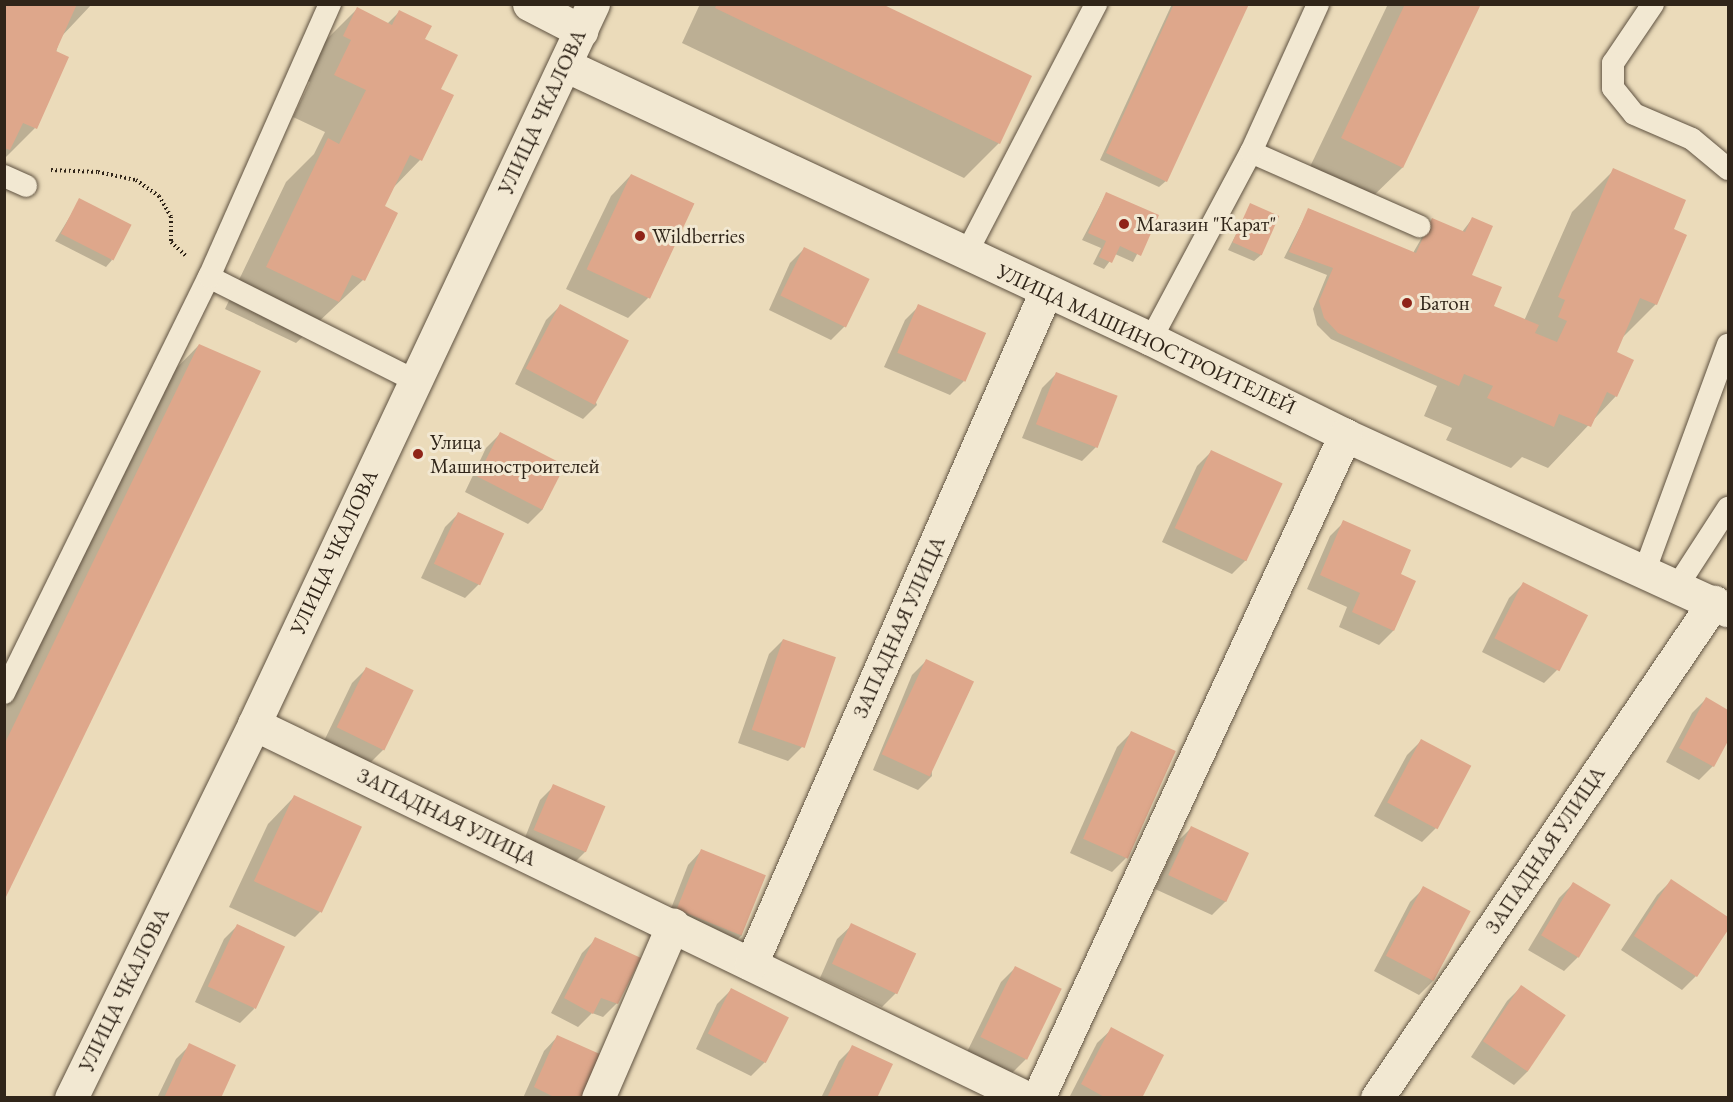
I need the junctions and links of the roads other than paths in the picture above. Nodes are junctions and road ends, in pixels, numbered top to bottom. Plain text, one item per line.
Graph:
1 (330, 4) edge
2 (529, 4) edge
3 (1096, 4) edge
4 (1318, 4) edge
5 (1653, 4) edge
6 (587, 18) edge
7 (565, 65) junction
8 (1251, 152) junction
9 (1728, 169) edge
10 (4, 176) edge
11 (26, 186) dead end
12 (1419, 226) dead end
13 (966, 254) junction
14 (209, 277) junction
15 (1046, 291) junction
16 (1151, 339) junction
17 (1728, 345) edge
18 (414, 380) junction
19 (1345, 435) junction
20 (1728, 508) edge
21 (1645, 570) junction
22 (1678, 585) junction
23 (1721, 606) edge
24 (4, 693) edge
25 (254, 724) junction
26 (673, 925) junction
27 (751, 964) junction
28 (71, 1098) edge
29 (598, 1098) edge
30 (1027, 1098) edge
31 (1038, 1098) edge
32 (1377, 1098) edge

1 - 14 lane
2 - 6 street
3 - 13 lane
4 - 8 lane
5 - 9 lane
6 - 7 street, УЛИЦА ЧКАЛОВА
7 - 13 street, УЛИЦА МАШИНОСТРОИТЕЛЕЙ
7 - 18 street, УЛИЦА ЧКАЛОВА
8 - 12 lane
8 - 16 lane
10 - 11 lane
13 - 15 street, УЛИЦА МАШИНОСТРОИТЕЛЕЙ
14 - 18 lane
14 - 24 lane
15 - 16 street, УЛИЦА МАШИНОСТРОИТЕЛЕЙ
15 - 27 street, ЗАПАДНАЯ УЛИЦА
16 - 19 street, УЛИЦА МАШИНОСТРОИТЕЛЕЙ
17 - 21 lane
18 - 25 street, УЛИЦА ЧКАЛОВА
19 - 21 street, УЛИЦА МАШИНОСТРОИТЕЛЕЙ
19 - 31 street
20 - 22 lane
21 - 22 street, УЛИЦА МАШИНОСТРОИТЕЛЕЙ
22 - 23 lane
23 - 32 street, ЗАПАДНАЯ УЛИЦА
25 - 26 street, ЗАПАДНАЯ УЛИЦА
25 - 28 street, УЛИЦА ЧКАЛОВА
26 - 27 street, ЗАПАДНАЯ УЛИЦА
26 - 29 street
27 - 30 street, ЗАПАДНАЯ УЛИЦА

